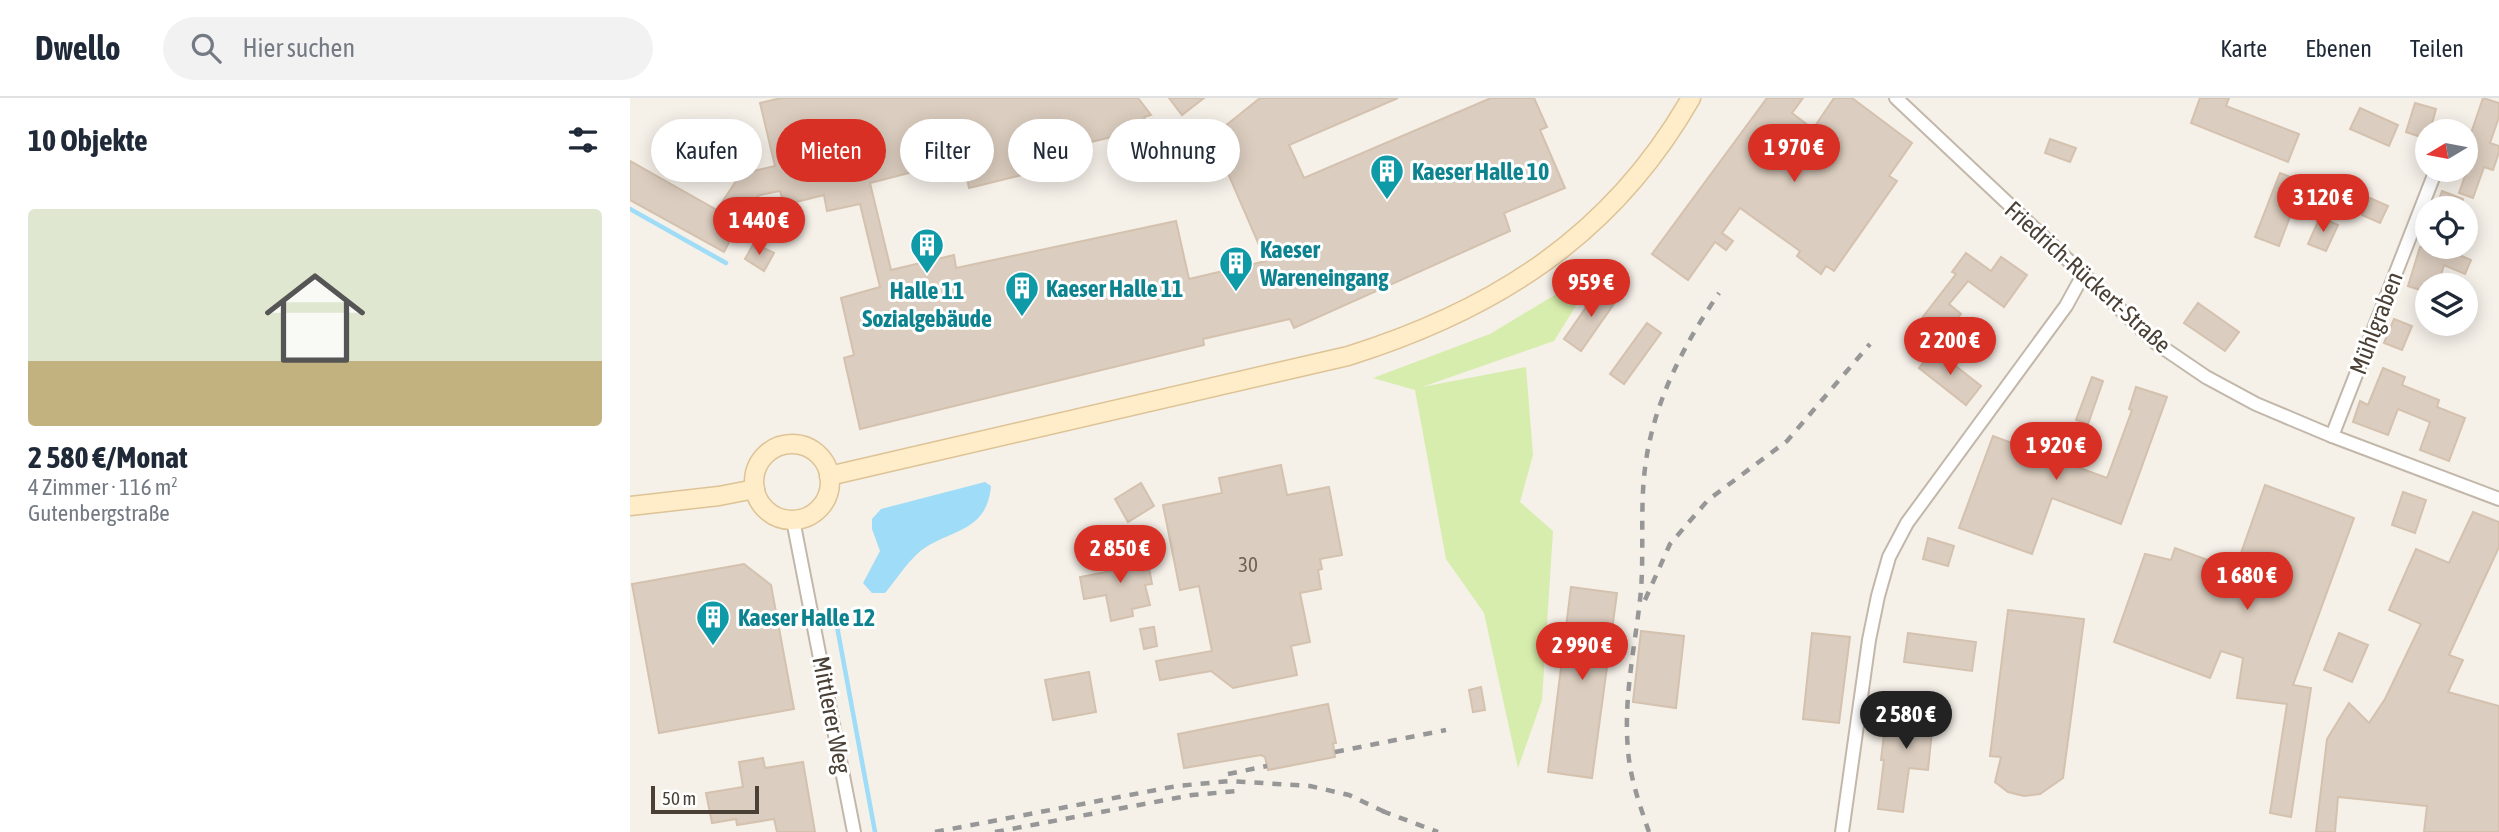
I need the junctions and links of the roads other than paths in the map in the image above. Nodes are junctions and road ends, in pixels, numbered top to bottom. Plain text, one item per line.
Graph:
1 (1691, 98) edge
2 (1896, 98) edge
3 (2430, 182) edge
4 (2083, 275) junction
5 (2332, 436) junction
6 (830, 476) junction
7 (755, 489) junction
8 (2499, 499) edge
9 (630, 506) edge
10 (793, 520) junction
11 (854, 832) edge
12 (1842, 832) edge

1 - 6 main road
2 - 4 street, Friedrich-Rückert-Straße
3 - 5 street, Mühlgraben
4 - 5 street, Friedrich-Rückert-Straße
4 - 12 street
5 - 8 street, Friedrich-Rückert-Straße
6 - 7 main road
6 - 10 main road
7 - 9 main road
7 - 10 main road
10 - 11 street, Mittlerer Weg

